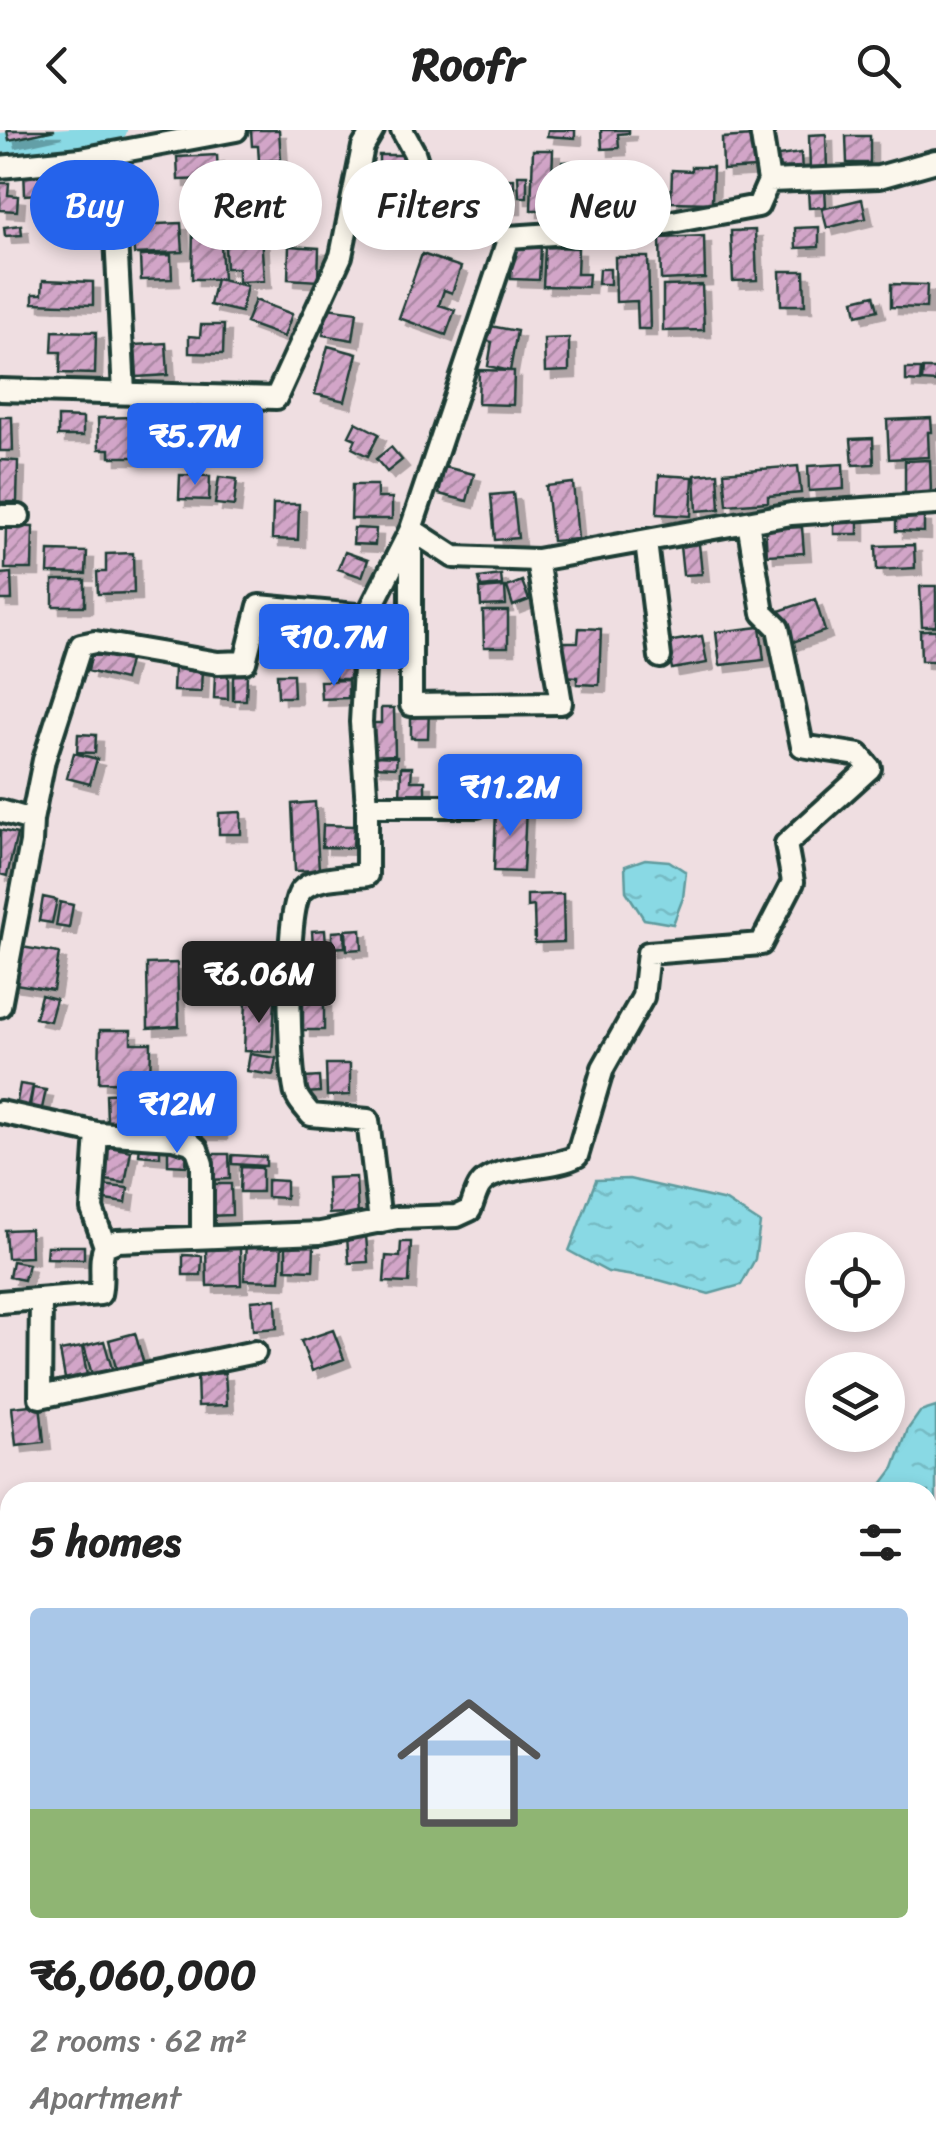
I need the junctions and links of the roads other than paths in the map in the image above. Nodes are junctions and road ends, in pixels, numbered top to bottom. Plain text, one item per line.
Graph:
1 (236, 130) edge
2 (373, 130) edge
3 (402, 130) edge
4 (761, 130) edge
5 (107, 154) junction
6 (417, 160) edge
7 (936, 161) edge
8 (0, 166) edge
9 (769, 181) junction
10 (515, 237) edge
11 (505, 250) edge
12 (0, 390) edge
13 (124, 393) junction
14 (936, 504) edge
15 (748, 522) junction
16 (411, 529) junction
17 (646, 542) junction
18 (537, 560) junction
19 (367, 616) junction
20 (660, 657) dead end
21 (367, 806) junction
22 (477, 806) dead end
23 (0, 812) edge
24 (32, 820) junction
25 (0, 1006) edge
26 (0, 1112) edge
27 (97, 1133) junction
28 (380, 1222) junction
29 (202, 1236) junction
30 (105, 1246) junction
31 (41, 1300) junction
32 (0, 1302) edge
33 (256, 1352) dead end

1 - 5 street
2 - 13 street
3 - 6 street
4 - 9 street
5 - 8 street
5 - 13 street
7 - 9 street
9 - 10 street
11 - 16 street
12 - 13 street
14 - 15 street
15 - 17 street
15 - 28 street
16 - 18 street
16 - 18 street
16 - 19 street
17 - 18 street
17 - 20 street
19 - 21 street
19 - 24 street
21 - 22 street
21 - 28 street
23 - 24 street
24 - 25 street
26 - 27 street
27 - 29 street
27 - 30 street
28 - 29 street
29 - 30 street
30 - 31 street
31 - 32 street
31 - 33 street

